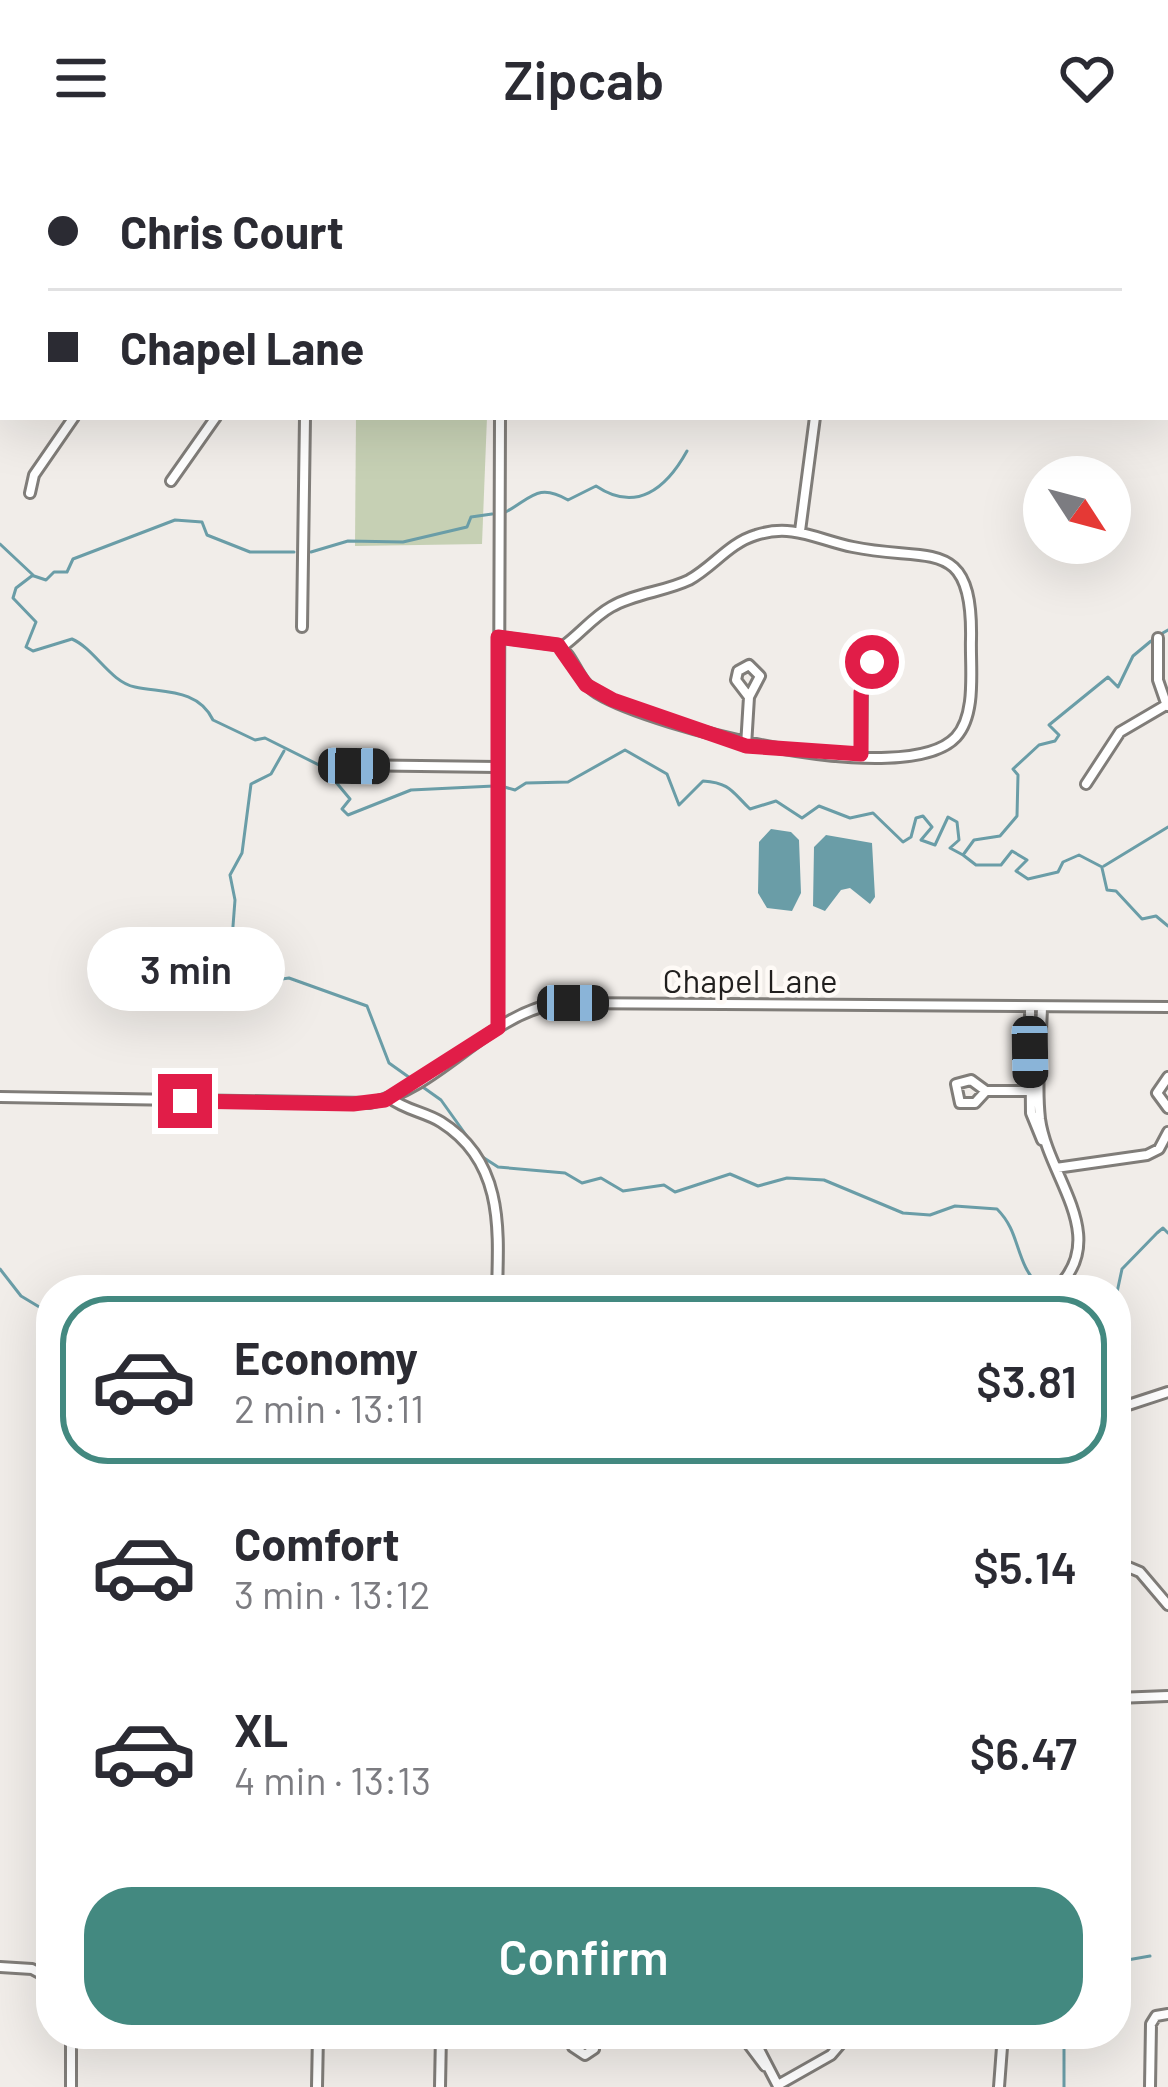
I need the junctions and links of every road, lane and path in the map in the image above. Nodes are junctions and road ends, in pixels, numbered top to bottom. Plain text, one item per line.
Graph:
1 (72, 420) edge
2 (214, 420) edge
3 (305, 420) edge
4 (500, 420) edge
5 (815, 420) edge
6 (171, 481) dead end
7 (30, 494) dead end
8 (800, 531) junction
9 (302, 627) dead end
10 (498, 637) junction
11 (1158, 638) dead end
12 (562, 647) junction
13 (862, 687) dead end
14 (749, 698) dead end
15 (1167, 706) edge
16 (746, 746) junction
17 (861, 754) junction
18 (344, 765) dead end
19 (497, 767) junction
20 (1086, 784) dead end
21 (1030, 1006) junction
22 (1168, 1006) edge
23 (1042, 1007) junction
24 (498, 1028) junction
25 (1168, 1077) edge
26 (986, 1091) dead end
27 (1035, 1091) junction
28 (0, 1097) edge
29 (390, 1098) junction
30 (1168, 1108) edge
31 (1168, 1132) edge
32 (1055, 1168) junction
33 (497, 1275) edge
34 (1068, 1275) edge
35 (1168, 1392) edge
36 (1131, 1404) edge
37 (1131, 1568) edge
38 (1168, 1605) edge
39 (1168, 1696) edge
40 (1131, 1697) edge
41 (0, 1966) edge
42 (36, 1971) edge
43 (1168, 2014) edge
44 (71, 2049) edge
45 (318, 2049) edge
46 (441, 2049) edge
47 (752, 2049) edge
48 (759, 2049) edge
49 (836, 2049) edge
50 (1002, 2049) edge
51 (771, 2073) junction
52 (778, 2086) edge
53 (71, 2087) edge
54 (317, 2087) edge
55 (440, 2087) edge
56 (999, 2087) edge
57 (1150, 2087) edge

1 - 7 street
2 - 6 street
3 - 9 street
4 - 10 street
5 - 8 street
8 - 12 street
8 - 17 street
10 - 12 street
10 - 19 street
11 - 15 street
12 - 16 street
13 - 17 street
14 - 16 street
15 - 20 street
16 - 17 street
18 - 19 street
19 - 24 street
21 - 23 street, Chapel Lane
21 - 24 street, Chapel Lane
21 - 27 street
22 - 23 street, Chapel Lane
23 - 27 street
24 - 29 street, Chapel Lane
25 - 30 street
26 - 27 street
27 - 32 street
28 - 29 street, Chapel Lane
29 - 33 street
31 - 32 street
32 - 34 street
35 - 36 street
37 - 38 street
39 - 40 street
41 - 42 street
43 - 57 street
44 - 53 street
45 - 54 street
46 - 55 street
47 - 51 street
48 - 51 street
49 - 52 street
50 - 56 street
51 - 52 street

